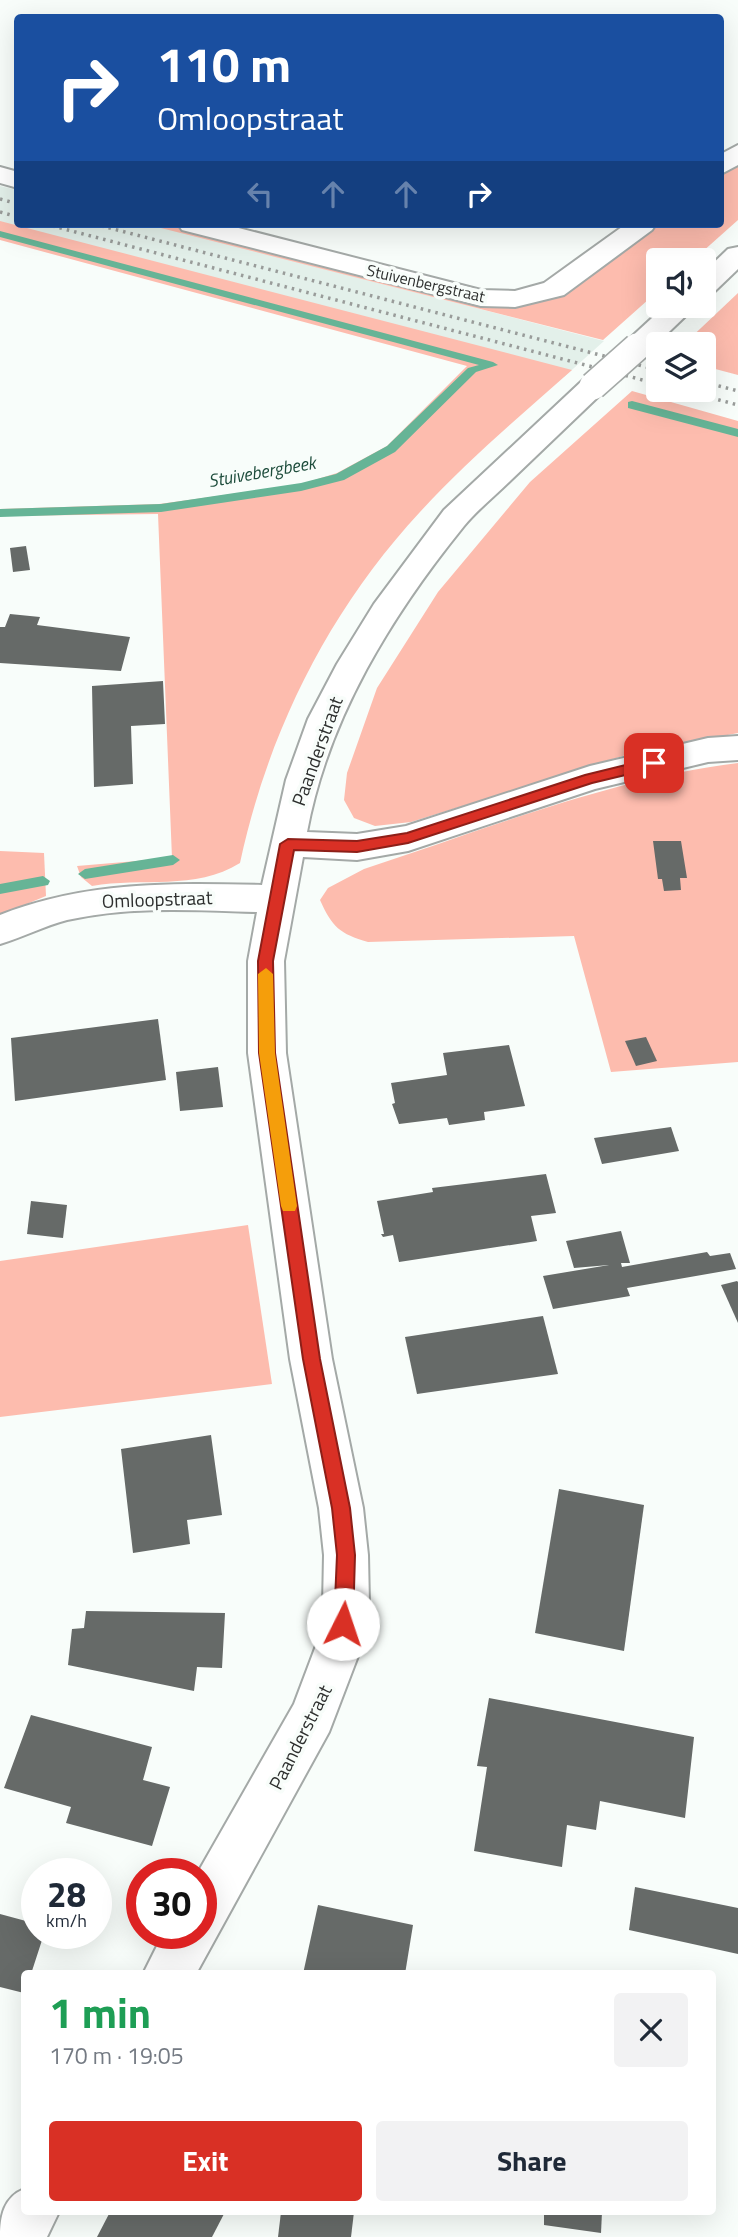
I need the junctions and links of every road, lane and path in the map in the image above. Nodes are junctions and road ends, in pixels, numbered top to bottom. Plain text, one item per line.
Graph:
1 (738, 153) edge
2 (724, 164) edge
3 (207, 228) edge
4 (638, 228) edge
5 (738, 255) edge
6 (716, 275) edge
7 (669, 318) edge
8 (738, 748) edge
9 (288, 844) junction
10 (276, 899) junction
11 (0, 930) edge
12 (217, 1887) edge
13 (182, 1949) edge
14 (170, 1970) edge
15 (30, 2215) edge
16 (18, 2237) edge

1 - 2 street
3 - 4 street, Stuivenbergstraat
5 - 6 street
7 - 9 street, Paanderstraat, bridge
8 - 9 street
9 - 10 street, Paanderstraat
10 - 11 street, Omloopstraat
10 - 12 street, Paanderstraat
13 - 14 street
15 - 16 street

